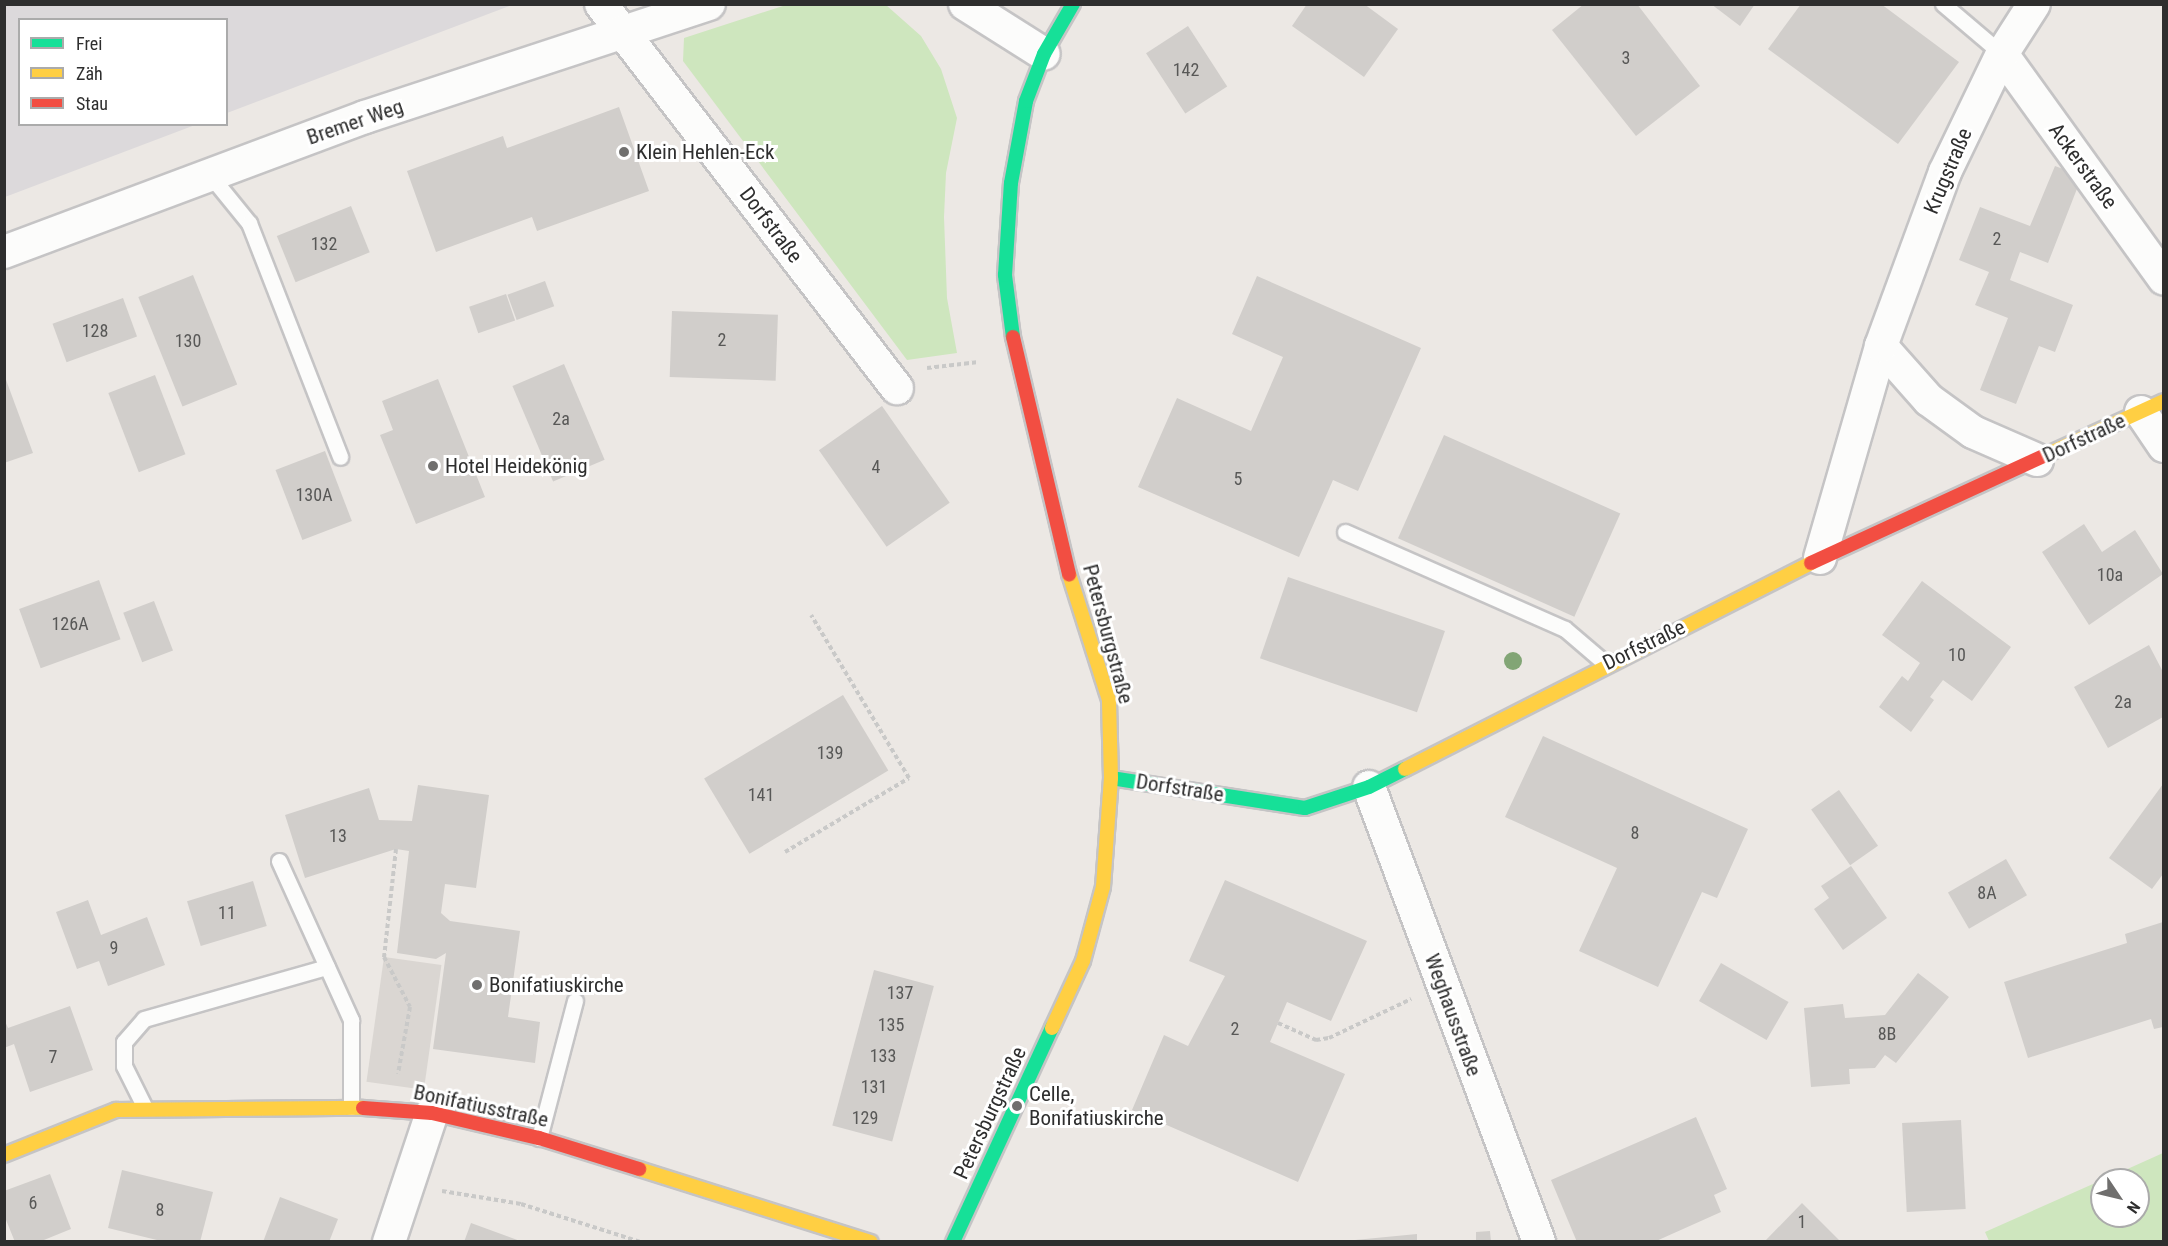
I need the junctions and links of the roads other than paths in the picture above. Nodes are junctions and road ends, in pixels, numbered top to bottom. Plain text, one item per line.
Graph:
1 (601, 4) edge
2 (710, 4) edge
3 (965, 4) edge
4 (2034, 4) edge
5 (1071, 5) edge
6 (1946, 6) edge
7 (624, 32) junction
8 (1044, 54) junction
9 (2002, 54) junction
10 (210, 175) junction
11 (4, 252) edge
12 (2163, 279) edge
13 (1881, 346) junction
14 (891, 380) road end
15 (2152, 406) edge
16 (2163, 446) edge
17 (340, 458) dead end
18 (2037, 460) junction
19 (1345, 532) dead end
20 (1820, 558) junction
21 (1606, 664) junction
22 (1111, 778) junction
23 (1369, 787) junction
24 (279, 861) dead end
25 (327, 967) junction
26 (575, 1001) dead end
27 (351, 1107) junction
28 (145, 1108) junction
29 (432, 1113) junction
30 (539, 1138) junction
31 (4, 1155) edge
32 (389, 1242) edge
33 (871, 1242) edge
34 (952, 1242) edge
35 (1539, 1242) edge

1 - 7 street, Dorfstraße
2 - 7 street, Bremer Weg
3 - 8 street
4 - 9 street, Krugstraße
5 - 8 street
6 - 9 lane
7 - 10 street, Bremer Weg
7 - 14 street, Dorfstraße
8 - 22 street, Petersburgstraße
9 - 12 street, Ackerstraße
9 - 13 street, Krugstraße
10 - 11 street, Bremer Weg
10 - 17 lane
13 - 18 street
13 - 20 street, Krugstraße
15 - 16 street
15 - 18 street, Dorfstraße
18 - 20 street, Dorfstraße
19 - 21 lane
20 - 21 street, Dorfstraße
21 - 23 street, Dorfstraße
22 - 23 street, Dorfstraße
22 - 34 street, Petersburgstraße
23 - 35 street, Weghausstraße
24 - 25 lane
25 - 27 lane
25 - 28 lane
26 - 30 lane
27 - 28 street, Bonifatiusstraße
27 - 29 street, Bonifatiusstraße
28 - 31 street, Bonifatiusstraße
29 - 30 street, Bonifatiusstraße
29 - 32 street
30 - 33 street, Bonifatiusstraße

